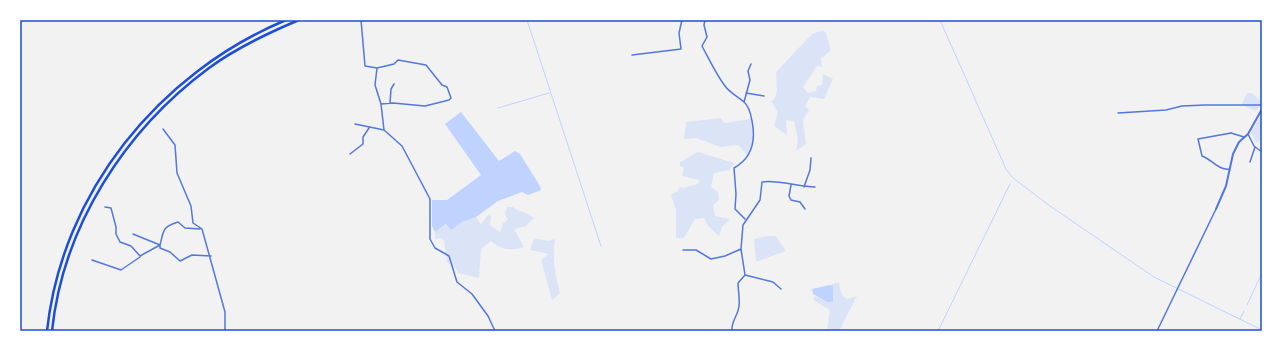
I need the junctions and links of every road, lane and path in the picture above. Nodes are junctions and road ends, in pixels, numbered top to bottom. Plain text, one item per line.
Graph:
1 (286, 20) edge
2 (299, 20) edge
3 (361, 20) edge
4 (682, 20) edge
5 (705, 20) edge
6 (632, 55) dead end
7 (751, 64) dead end
8 (377, 68) junction
9 (394, 84) dead end
10 (746, 93) junction
11 (764, 96) dead end
12 (744, 102) junction
13 (390, 103) junction
14 (381, 104) junction
15 (1262, 105) edge
16 (1262, 109) edge
17 (1118, 112) dead end
18 (355, 124) dead end
19 (369, 128) junction
20 (163, 129) dead end
21 (384, 130) junction
22 (1248, 134) junction
23 (1244, 137) junction
24 (1255, 147) junction
25 (1262, 152) edge
26 (350, 154) dead end
27 (811, 158) dead end
28 (1250, 162) dead end
29 (1230, 169) junction
30 (791, 185) junction
31 (804, 187) junction
32 (815, 187) dead end
33 (105, 207) dead end
34 (806, 209) dead end
35 (1216, 209) joint
36 (745, 219) junction
37 (202, 229) junction
38 (132, 234) dead end
39 (160, 245) junction
40 (741, 249) junction
41 (683, 250) dead end
42 (140, 256) junction
43 (211, 256) junction
44 (92, 260) dead end
45 (745, 274) junction
46 (781, 289) dead end
47 (47, 331) edge
48 (52, 331) edge
49 (225, 331) edge
50 (495, 331) edge
51 (732, 331) edge
52 (1156, 331) edge

1 - 47 highway
2 - 48 highway
3 - 8 street
4 - 6 street
5 - 12 street
7 - 10 street
8 - 13 street
8 - 14 street
9 - 13 street
10 - 11 street
10 - 12 street
12 - 36 street
13 - 14 street
14 - 21 street
15 - 17 street
16 - 22 street
18 - 19 street
19 - 21 street
19 - 26 street
20 - 37 street
21 - 50 street
22 - 23 street
22 - 24 street
23 - 29 street
23 - 29 street
24 - 25 street
24 - 28 street
27 - 31 street
29 - 35 street
30 - 31 street
30 - 34 street
30 - 36 street
31 - 32 street
33 - 42 street
35 - 52 street
36 - 40 street
37 - 39 street
37 - 43 street
38 - 39 street
39 - 42 street
39 - 43 street
40 - 41 street
40 - 45 street
42 - 44 street
43 - 49 street
45 - 46 street
45 - 51 street

